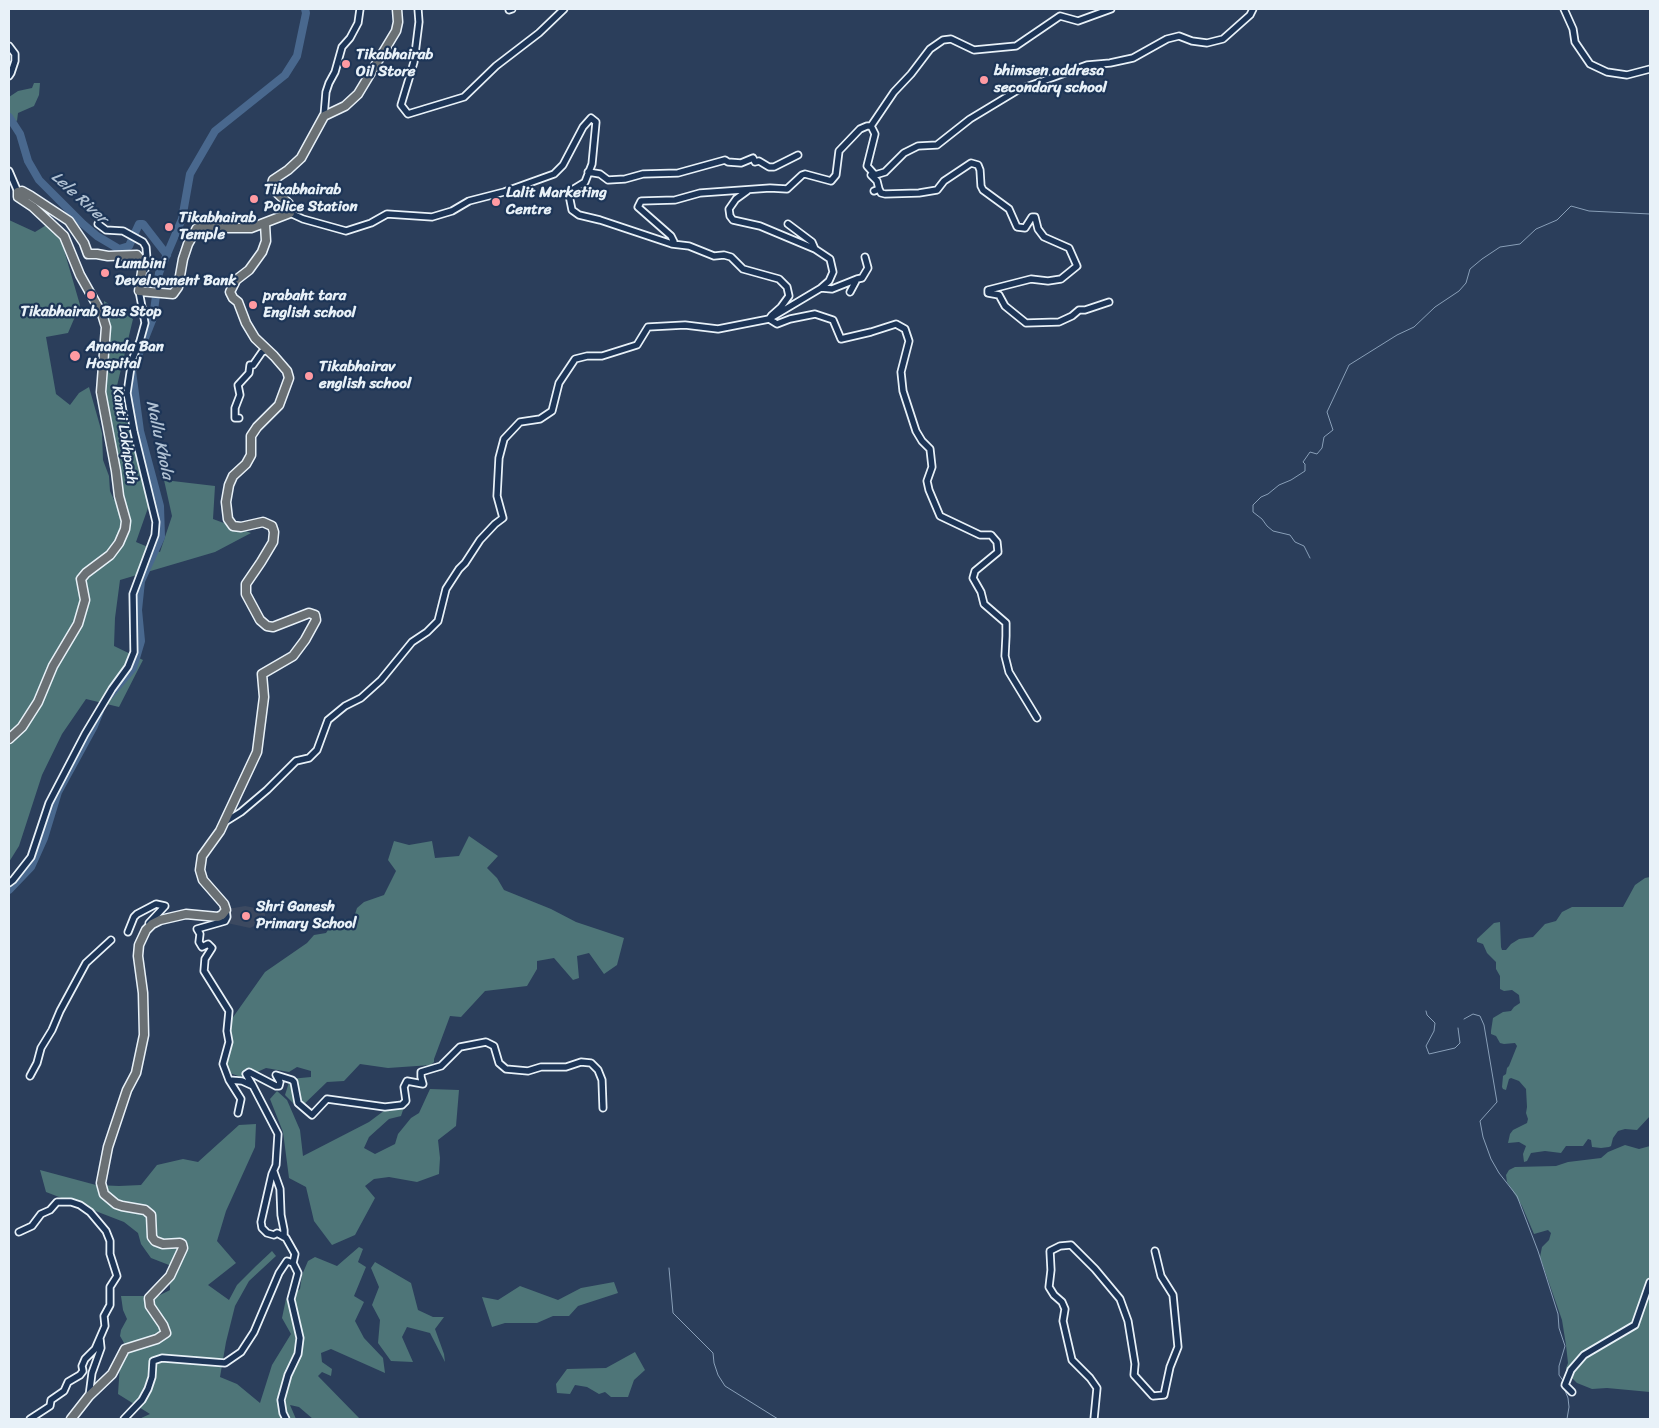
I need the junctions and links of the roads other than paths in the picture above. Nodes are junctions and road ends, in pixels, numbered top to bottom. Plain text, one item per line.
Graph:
1 (360, 9) edge
2 (397, 9) edge
3 (418, 9) edge
4 (564, 9) edge
5 (1111, 9) edge
6 (1253, 9) edge
7 (1564, 9) edge
8 (9, 46) edge
9 (1650, 69) edge
10 (9, 76) edge
11 (324, 116) junction
12 (871, 126) junction
13 (798, 155) dead end
14 (867, 166) junction
15 (9, 171) edge
16 (588, 172) junction
17 (748, 190) junction
18 (18, 192) junction
19 (290, 213) junction
20 (98, 224) dead end
21 (265, 224) junction
22 (788, 224) dead end
23 (672, 244) junction
24 (815, 249) junction
25 (865, 256) dead end
26 (141, 275) junction
27 (857, 279) junction
28 (821, 288) junction
29 (139, 291) junction
30 (850, 292) dead end
31 (1109, 302) dead end
32 (769, 319) junction
33 (267, 350) junction
34 (239, 418) dead end
35 (1037, 718) dead end
36 (9, 739) edge
37 (224, 822) junction
38 (9, 883) edge
39 (226, 910) junction
40 (146, 930) junction
41 (128, 932) dead end
42 (112, 940) dead end
43 (30, 1076) dead end
44 (229, 1080) junction
45 (253, 1086) junction
46 (603, 1108) dead end
47 (238, 1113) dead end
48 (274, 1172) junction
49 (18, 1232) dead end
50 (284, 1237) junction
51 (1155, 1250) dead end
52 (293, 1262) junction
53 (1650, 1282) edge
54 (100, 1339) junction
55 (1572, 1392) dead end
56 (89, 1396) junction
57 (30, 1419) edge
58 (71, 1419) edge
59 (124, 1419) edge
60 (286, 1419) edge
61 (1094, 1419) edge

1 - 11 street
2 - 11 main road
3 - 4 street
5 - 12 street
6 - 14 street
7 - 9 street
8 - 10 street
11 - 19 main road
12 - 14 street
12 - 17 street
13 - 16 street
14 - 31 street
15 - 18 street
16 - 19 street
16 - 23 street
17 - 23 street
17 - 24 street
18 - 26 main road
18 - 36 main road, Kanti Lokhpath
19 - 21 main road
20 - 26 street
21 - 29 main road
21 - 33 main road
22 - 24 street
23 - 32 street
24 - 28 street
25 - 27 street
26 - 29 main road
27 - 28 street
27 - 30 street
28 - 32 street
29 - 38 street
32 - 35 street
32 - 37 street
33 - 34 street
33 - 37 main road
37 - 39 main road
39 - 40 main road
39 - 44 street
40 - 41 street
40 - 56 main road
42 - 43 street
44 - 45 street
44 - 47 street
45 - 46 street
45 - 48 street
48 - 50 street
48 - 50 street
49 - 54 street
50 - 52 street
51 - 61 street
52 - 59 street
52 - 60 street
53 - 55 street
54 - 56 street
54 - 57 street
56 - 58 main road

